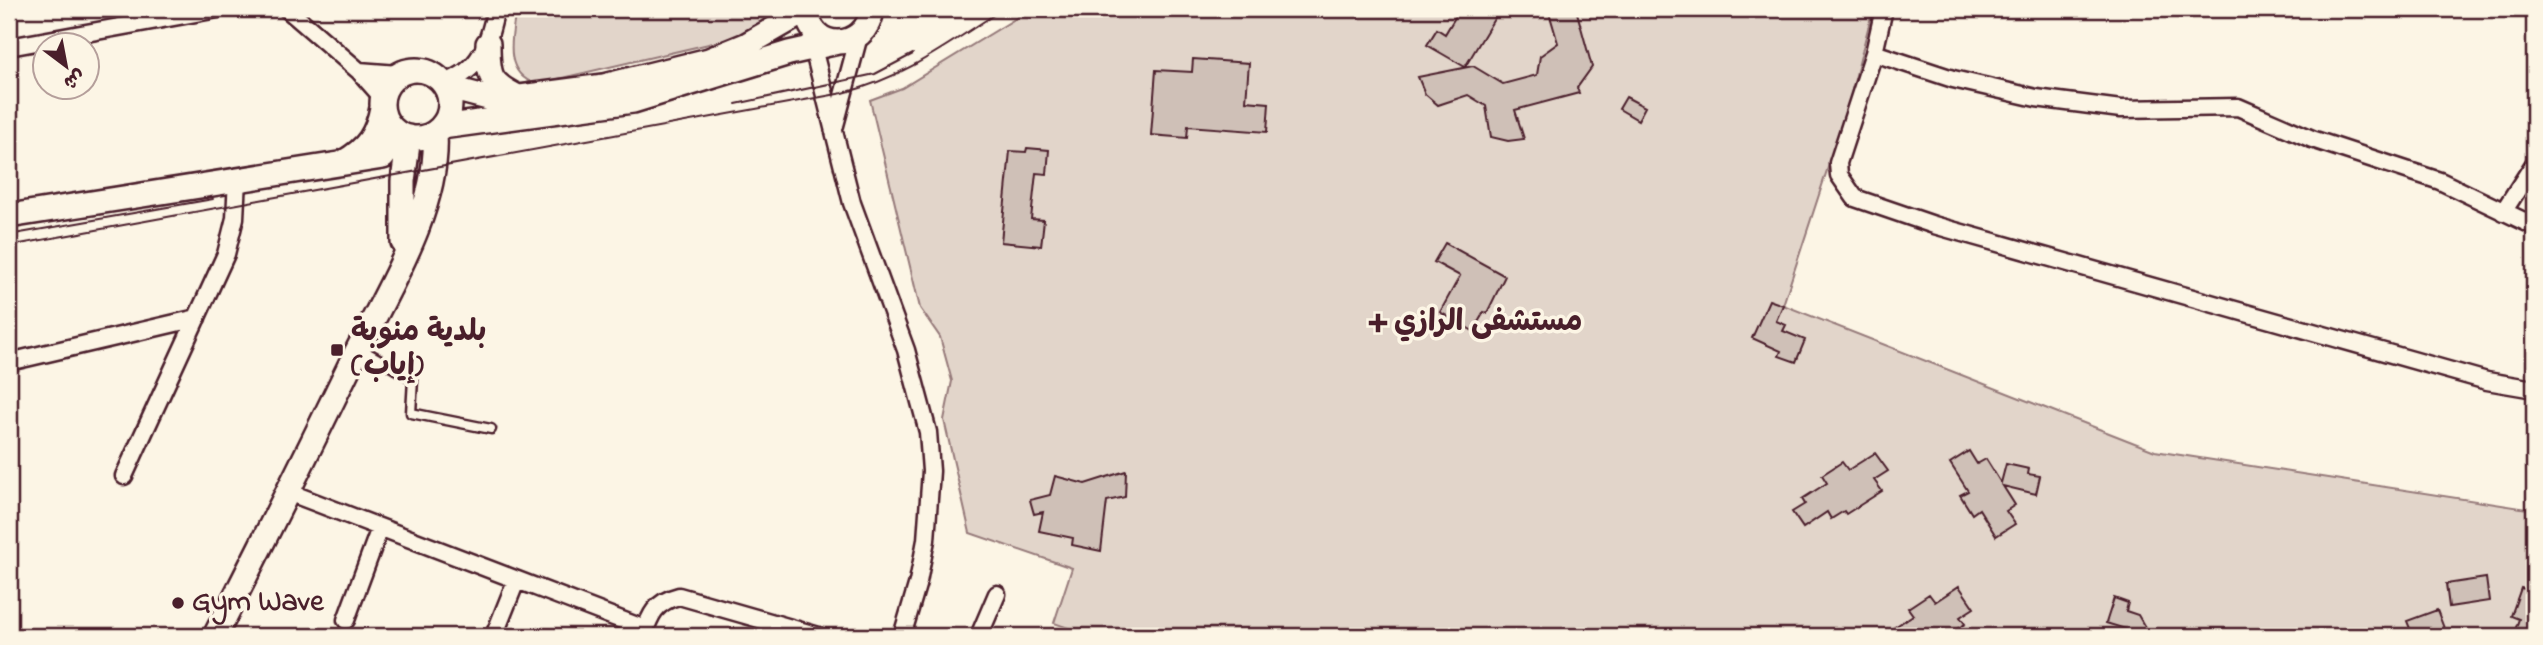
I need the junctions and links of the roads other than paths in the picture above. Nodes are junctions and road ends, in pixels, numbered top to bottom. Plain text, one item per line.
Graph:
1 (218, 9) edge
2 (287, 9) edge
3 (496, 9) edge
4 (872, 9) edge
5 (889, 9) edge
6 (1884, 9) edge
7 (808, 14) edge
8 (849, 39) junction
9 (488, 44) junction
10 (9, 47) edge
11 (812, 49) junction
12 (1874, 53) junction
13 (359, 71) junction
14 (398, 75) junction
15 (445, 85) junction
16 (520, 98) junction
17 (382, 102) junction
18 (439, 131) junction
19 (405, 135) junction
20 (833, 135) junction
21 (383, 157) junction
22 (2534, 164) edge
23 (338, 166) junction
24 (237, 180) junction
25 (403, 181) junction
26 (2503, 212) junction
27 (9, 216) edge
28 (2534, 226) edge
29 (402, 260) junction
30 (198, 318) junction
31 (359, 348) junction
32 (9, 362) edge
33 (2534, 388) edge
34 (491, 429) dead end
35 (124, 476) dead end
36 (288, 492) junction
37 (380, 528) junction
38 (516, 581) junction
39 (997, 594) dead end
40 (346, 620) dead end
41 (644, 633) edge
42 (215, 636) edge
43 (494, 636) edge
44 (819, 636) edge
45 (902, 636) edge
46 (979, 636) edge

1 - 10 street
2 - 13 street
3 - 9 street
4 - 8 main road
5 - 8 main road
6 - 12 street
7 - 8 main road
7 - 11 street
7 - 16 main road
8 - 11 main road
8 - 20 street
9 - 15 street
9 - 16 main road
11 - 18 main road
11 - 20 street
12 - 26 street
12 - 33 street
13 - 14 street
13 - 17 street
14 - 15 main road
14 - 17 main road
15 - 16 main road
15 - 18 main road
17 - 19 main road
17 - 23 main road
18 - 19 main road
18 - 29 main road
19 - 21 main road
19 - 25 main road
20 - 45 street
21 - 23 main road
21 - 25 main road
22 - 26 street
23 - 24 main road
24 - 27 main road
24 - 30 street
25 - 29 main road
26 - 28 street
29 - 31 main road
30 - 32 street
30 - 35 street
31 - 34 lane
31 - 36 main road
36 - 37 street
36 - 42 main road
37 - 38 street
37 - 40 street
38 - 41 street
38 - 43 street
39 - 46 street
41 - 44 street

